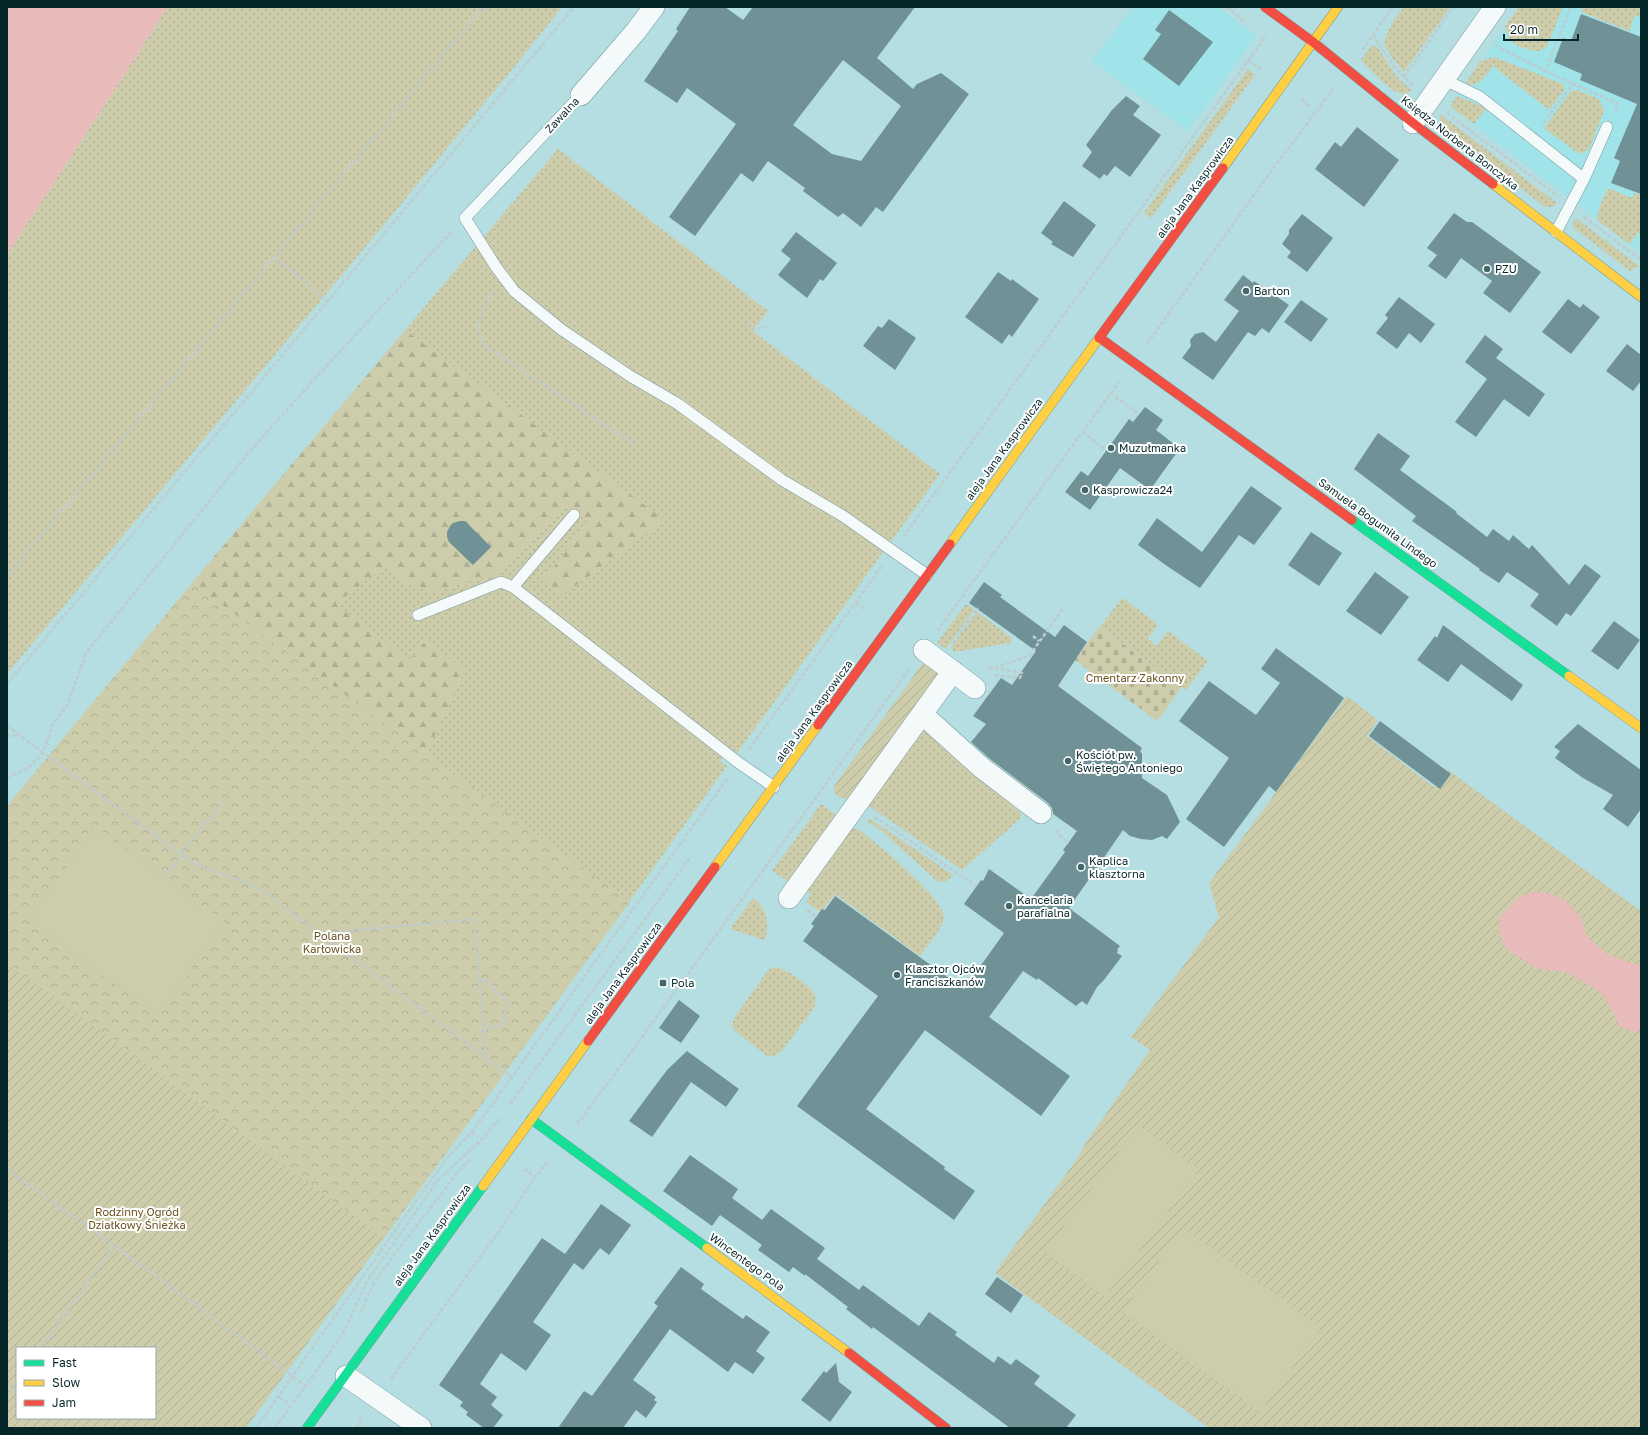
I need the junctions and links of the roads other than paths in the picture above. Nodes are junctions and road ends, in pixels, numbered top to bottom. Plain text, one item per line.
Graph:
1 (654, 7) edge
2 (1265, 7) edge
3 (1338, 7) edge
4 (1494, 7) edge
5 (1314, 42) junction
6 (1443, 79) junction
7 (581, 95) joint
8 (1413, 123) junction
9 (1608, 127) road end
10 (1584, 179) junction
11 (1556, 232) junction
12 (1641, 280) edge
13 (1637, 294) edge
14 (1100, 338) junction
15 (574, 515) dead end
16 (927, 575) junction
17 (513, 587) junction
18 (418, 615) dead end
19 (975, 688) dead end
20 (922, 714) junction
21 (1641, 728) edge
22 (774, 787) junction
23 (1041, 813) dead end
24 (789, 898) dead end
25 (531, 1119) junction
26 (346, 1376) junction
27 (307, 1428) edge
28 (421, 1428) edge
29 (946, 1428) edge

1 - 7 street, Zawalna
2 - 5 street, Księdza Norberta Bonczyka
3 - 5 street, aleja Jana Kasprowicza
4 - 6 street
5 - 8 street, Księdza Norberta Bonczyka
5 - 14 street, aleja Jana Kasprowicza
6 - 8 street
6 - 10 lane
7 - 16 lane, Zawalna
8 - 11 street, Księdza Norberta Bonczyka
9 - 10 lane
10 - 11 lane
11 - 13 street, Księdza Norberta Bonczyka
12 - 13 lane
14 - 16 street, aleja Jana Kasprowicza
14 - 21 street, Samuela Bogumiła Lindego
15 - 17 lane
16 - 22 street, aleja Jana Kasprowicza
17 - 18 lane
17 - 22 lane
19 - 20 street
20 - 23 street
20 - 24 street
22 - 25 street, aleja Jana Kasprowicza
25 - 26 street, aleja Jana Kasprowicza
25 - 29 street, Wincentego Pola
26 - 27 street, aleja Jana Kasprowicza
26 - 28 street

